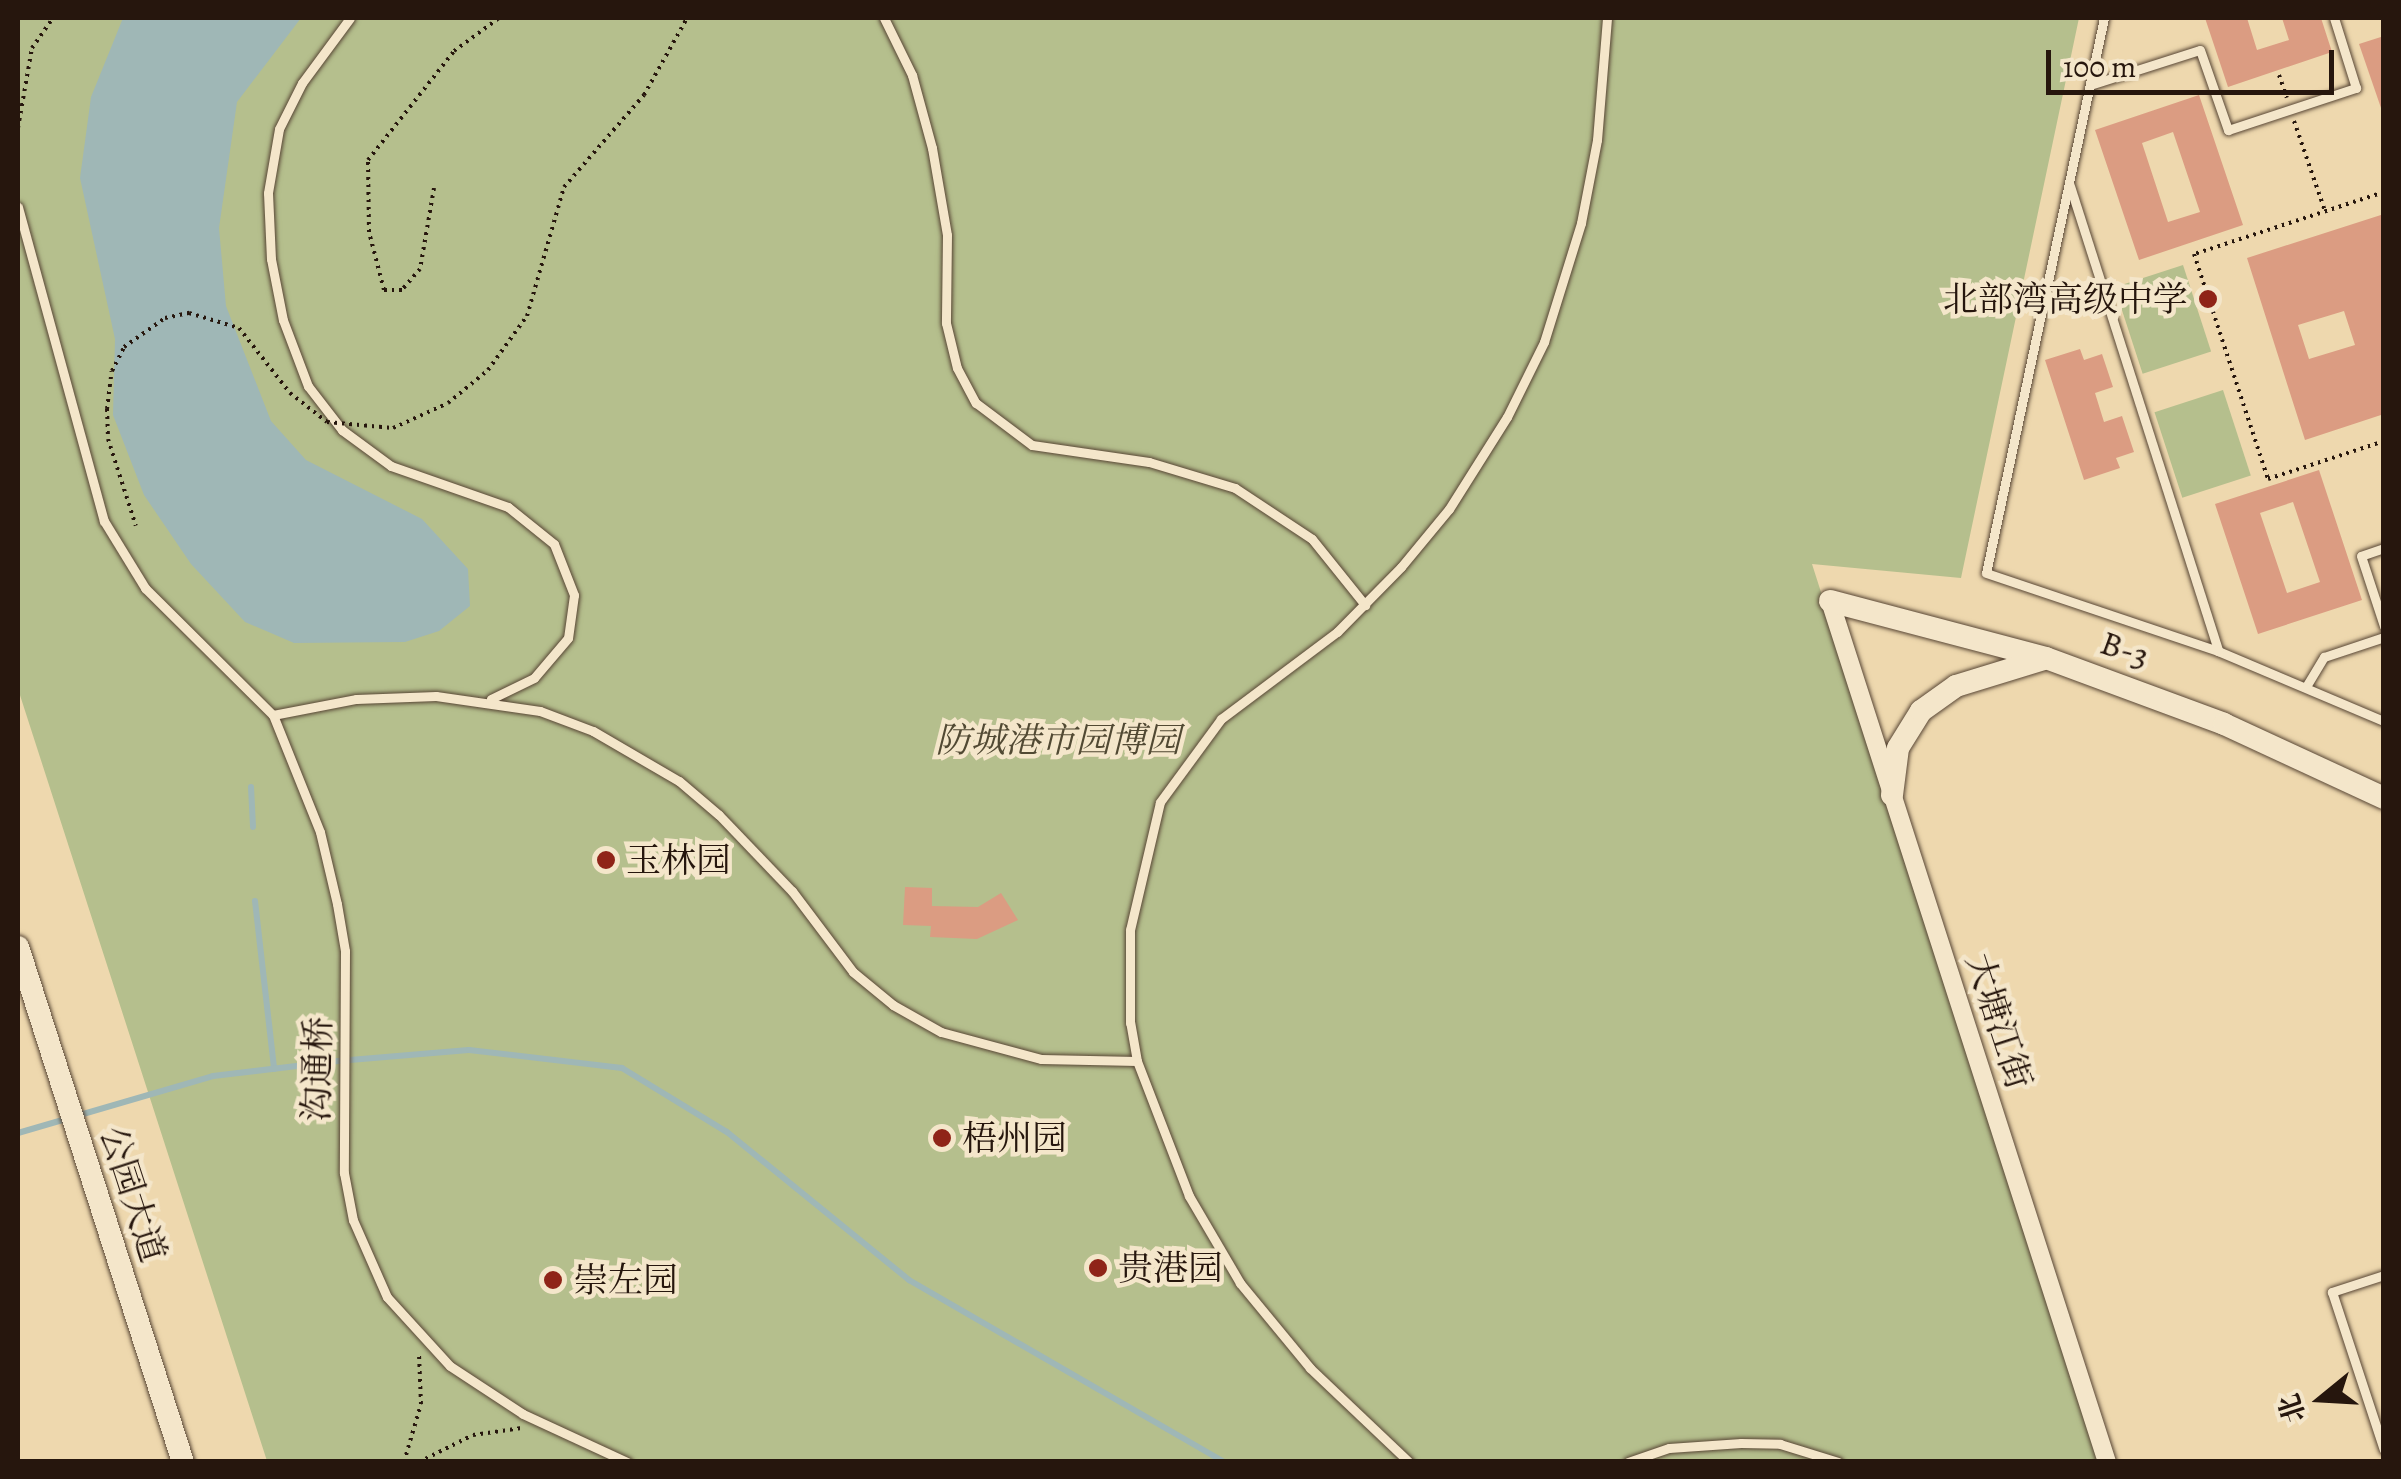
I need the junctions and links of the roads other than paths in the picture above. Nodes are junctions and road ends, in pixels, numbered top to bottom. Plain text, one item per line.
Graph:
1 (350, 18) edge
2 (884, 18) edge
3 (1607, 18) edge
4 (2104, 18) edge
5 (2334, 18) edge
6 (2090, 85) junction
7 (2069, 183) junction
8 (18, 207) edge
9 (2384, 548) edge
10 (1830, 601) joint
11 (1365, 604) junction
12 (2384, 626) edge
13 (2384, 637) edge
14 (2218, 651) junction
15 (2046, 658) junction
16 (2307, 685) junction
17 (488, 700) junction
18 (274, 715) junction
19 (2384, 721) edge
20 (1892, 795) junction
21 (2384, 798) edge
22 (18, 947) edge
23 (1137, 1061) junction
24 (2384, 1276) edge
25 (2384, 1450) edge
26 (183, 1462) edge
27 (627, 1462) edge
28 (1409, 1462) edge
29 (1628, 1462) edge
30 (1838, 1462) edge
31 (2107, 1462) edge

1 - 17 lane
2 - 11 lane
3 - 11 lane
4 - 6 lane
5 - 6 lane
6 - 7 lane
7 - 14 lane
7 - 14 lane
8 - 18 lane
9 - 12 lane
10 - 15 street, B-3
10 - 20 street, 大塘江街
11 - 23 lane
13 - 16 lane
14 - 16 lane
15 - 20 street
15 - 21 street, B-3
16 - 19 lane
17 - 18 lane
17 - 23 lane
18 - 27 lane, 沟通桥
20 - 31 street, 大塘江街
22 - 26 street, 公园大道
23 - 28 lane
24 - 25 lane
29 - 30 lane

